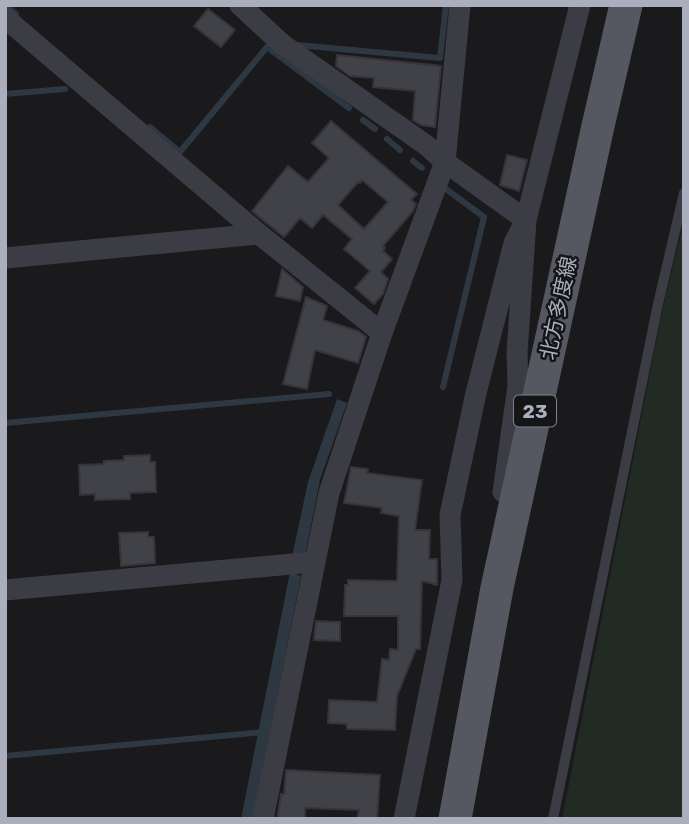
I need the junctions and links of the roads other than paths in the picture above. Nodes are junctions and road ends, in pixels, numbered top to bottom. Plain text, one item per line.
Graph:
1 (240, 5) edge
2 (460, 5) edge
3 (580, 5) edge
4 (626, 5) edge
5 (5, 18) edge
6 (445, 162) junction
7 (684, 194) edge
8 (526, 220) junction
9 (259, 234) junction
10 (5, 258) edge
11 (382, 333) junction
12 (314, 562) junction
13 (497, 588) junction
14 (5, 590) edge
15 (263, 819) edge
16 (404, 819) edge
17 (455, 819) edge
18 (553, 819) edge

1 - 6 street
2 - 6 street
3 - 8 street
4 - 13 main road, 北方多度線 / 23
5 - 9 street
6 - 8 street
6 - 11 street
7 - 18 lane
8 - 13 street
8 - 16 street
9 - 10 street
9 - 11 street
11 - 12 street
12 - 14 street
12 - 15 street
13 - 17 main road, 北方多度線 / 23

